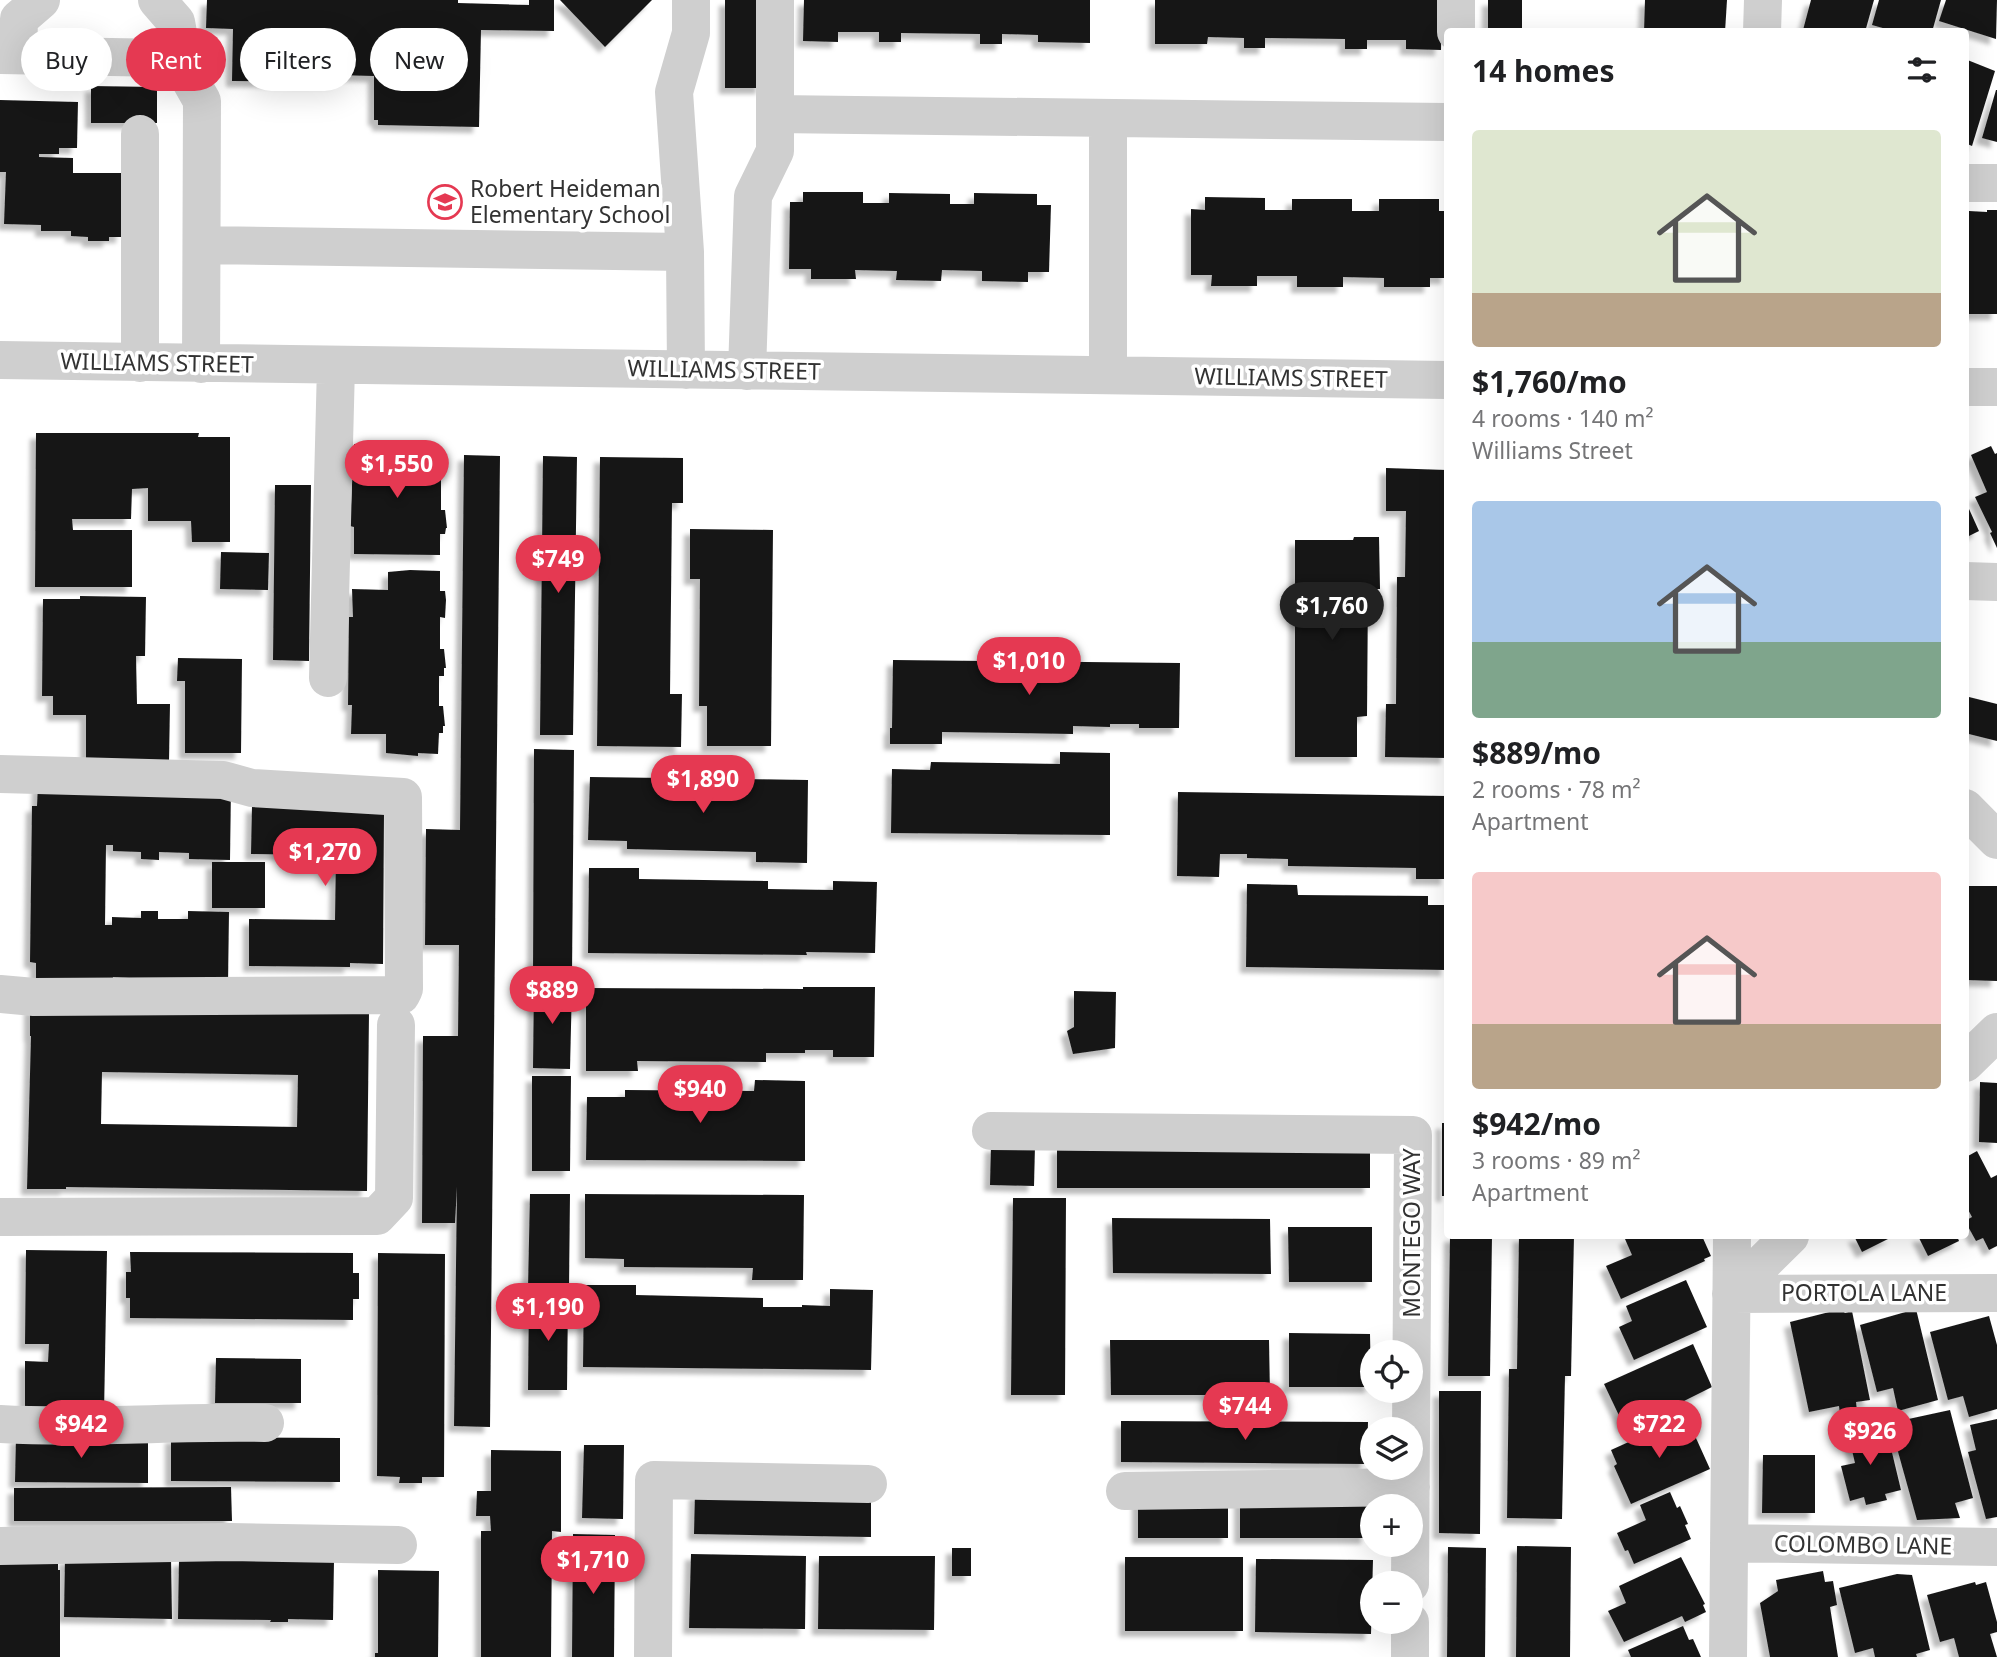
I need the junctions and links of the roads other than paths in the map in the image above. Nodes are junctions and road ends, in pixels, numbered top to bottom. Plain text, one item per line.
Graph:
1 (41, 0) edge
2 (157, 0) edge
3 (691, 0) edge
4 (775, 0) edge
5 (1456, 0) edge
6 (1763, 0) edge
7 (177, 28) edge
8 (1455, 28) edge
9 (1762, 28) edge
10 (9, 55) edge
11 (126, 57) edge
12 (197, 91) edge
13 (775, 114) junction
14 (1108, 118) junction
15 (1444, 122) edge
16 (141, 134) dead end
17 (1969, 183) edge
18 (1997, 183) edge
19 (202, 245) junction
20 (685, 252) junction
21 (0, 360) edge
22 (140, 363) junction
23 (201, 364) junction
24 (336, 366) junction
25 (686, 370) junction
26 (747, 371) junction
27 (1108, 375) junction
28 (1444, 380) edge
29 (1969, 387) edge
30 (1997, 387) edge
31 (1969, 581) edge
32 (1997, 582) edge
33 (328, 678) dead end
34 (0, 774) edge
35 (1969, 812) edge
36 (1997, 840) edge
37 (0, 994) edge
38 (396, 1025) dead end
39 (1997, 1032) edge
40 (1969, 1059) edge
41 (990, 1131) dead end
42 (0, 1217) edge
43 (1732, 1239) edge
44 (1787, 1239) edge
45 (1997, 1293) edge
46 (1731, 1294) junction
47 (265, 1423) dead end
48 (0, 1424) edge
49 (868, 1484) dead end
50 (1411, 1487) junction
51 (1125, 1491) dead end
52 (1729, 1543) junction
53 (398, 1545) dead end
54 (0, 1546) edge
55 (1997, 1547) edge
56 (1410, 1571) edge
57 (1410, 1634) edge
58 (653, 1657) edge
59 (1410, 1657) edge
60 (1728, 1657) edge

1 - 10 street
2 - 7 street
3 - 20 street
4 - 13 street
5 - 8 street
6 - 9 street
10 - 11 street
12 - 19 street
13 - 14 street
13 - 26 street
14 - 15 street
14 - 27 street
16 - 22 street
17 - 18 street
19 - 20 street
19 - 23 street
20 - 25 street
21 - 22 street, WILLIAMS STREET
22 - 23 street, WILLIAMS STREET
23 - 24 street, WILLIAMS STREET
24 - 25 street, WILLIAMS STREET
24 - 33 street
25 - 26 street, WILLIAMS STREET
26 - 27 street, WILLIAMS STREET
27 - 28 street, WILLIAMS STREET
29 - 30 street
31 - 32 street
34 - 37 street
35 - 36 street
38 - 42 street
39 - 40 street
41 - 50 street, MONTEGO WAY
43 - 46 street
44 - 46 street
45 - 46 street, PORTOLA LANE
46 - 52 street
47 - 48 street
49 - 58 street
50 - 51 street
50 - 56 street, MONTEGO WAY
52 - 55 street, COLOMBO LANE
52 - 60 street
53 - 54 street
57 - 59 street

